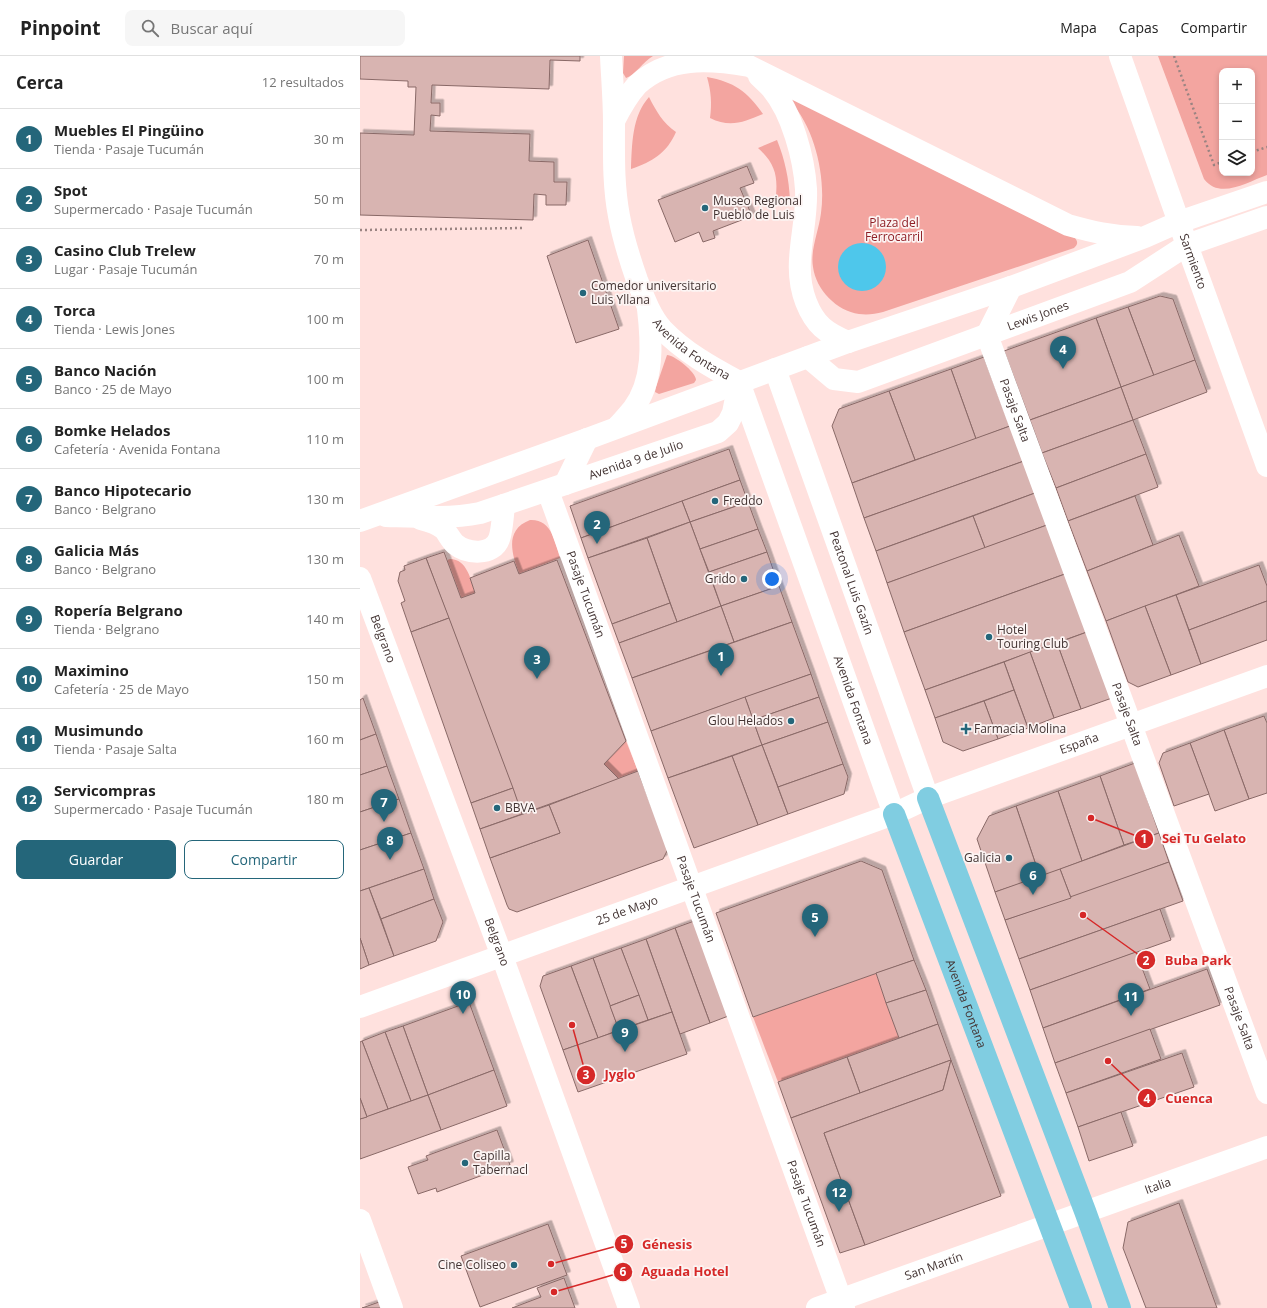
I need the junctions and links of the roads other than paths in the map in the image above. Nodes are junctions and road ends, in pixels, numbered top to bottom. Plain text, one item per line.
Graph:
1 (611, 56) edge
2 (727, 56) edge
3 (1120, 56) edge
4 (749, 66) junction
5 (614, 122) junction
6 (1267, 192) edge
7 (1267, 218) edge
8 (1179, 222) junction
9 (1146, 237) junction
10 (1187, 245) junction
11 (1011, 287) junction
12 (648, 308) junction
13 (988, 335) junction
14 (848, 342) junction
15 (808, 357) junction
16 (775, 369) junction
17 (739, 382) junction
18 (618, 427) junction
19 (587, 439) junction
20 (1267, 466) edge
21 (556, 488) junction
22 (504, 505) junction
23 (416, 517) junction
24 (366, 518) edge
25 (360, 578) edge
26 (1267, 676) edge
27 (1131, 725) junction
28 (928, 798) junction
29 (894, 814) junction
30 (692, 887) junction
31 (502, 956) junction
32 (360, 1007) edge
33 (1267, 1093) edge
34 (1267, 1147) edge
35 (1085, 1212) junction
36 (360, 1220) edge
37 (1049, 1224) junction
38 (843, 1304) edge
39 (392, 1308) edge
40 (629, 1308) edge
41 (818, 1308) edge
42 (1081, 1308) edge
43 (1120, 1308) edge

1 - 5 street, Avenida Fontana
2 - 4 street
3 - 8 street, Sarmiento
4 - 5 street, Avenida Fontana
4 - 9 street
4 - 14 street
5 - 12 street, Avenida Fontana
6 - 8 street
7 - 10 street, Lewis Jones
8 - 9 street
8 - 10 street, Sarmiento
9 - 11 street
10 - 13 street, Lewis Jones
10 - 20 street, Sarmiento
11 - 13 street
11 - 14 street
12 - 17 street, Avenida Fontana
12 - 18 street, Avenida 9 de Julio
13 - 15 street, Lewis Jones
13 - 27 street, Pasaje Salta
14 - 15 street
15 - 16 street
16 - 17 street
16 - 28 street, Peatonal Luis Gazín
17 - 18 street, Avenida 9 de Julio
17 - 21 street, Avenida 9 de Julio
17 - 29 street, Avenida Fontana
18 - 19 street, Avenida 9 de Julio
19 - 21 street
19 - 24 street, Avenida 9 de Julio
21 - 22 street, Avenida 9 de Julio
21 - 30 street, Pasaje Tucumán
22 - 23 street, Avenida 9 de Julio
22 - 23 street
23 - 24 street, Avenida 9 de Julio
25 - 31 street, Belgrano
26 - 27 street, España
27 - 28 street, España
27 - 33 street, Pasaje Salta
28 - 29 street, España
28 - 35 main road
29 - 30 street, 25 de Mayo
29 - 37 main road, Avenida Fontana
30 - 31 street, 25 de Mayo
30 - 38 street, Pasaje Tucumán
31 - 32 street, 25 de Mayo
31 - 40 street, Belgrano
34 - 35 street, Italia
35 - 37 street, Italia
35 - 43 main road
36 - 39 street
37 - 38 street, San Martín
37 - 42 main road, Avenida Fontana
38 - 41 street, San Martín

